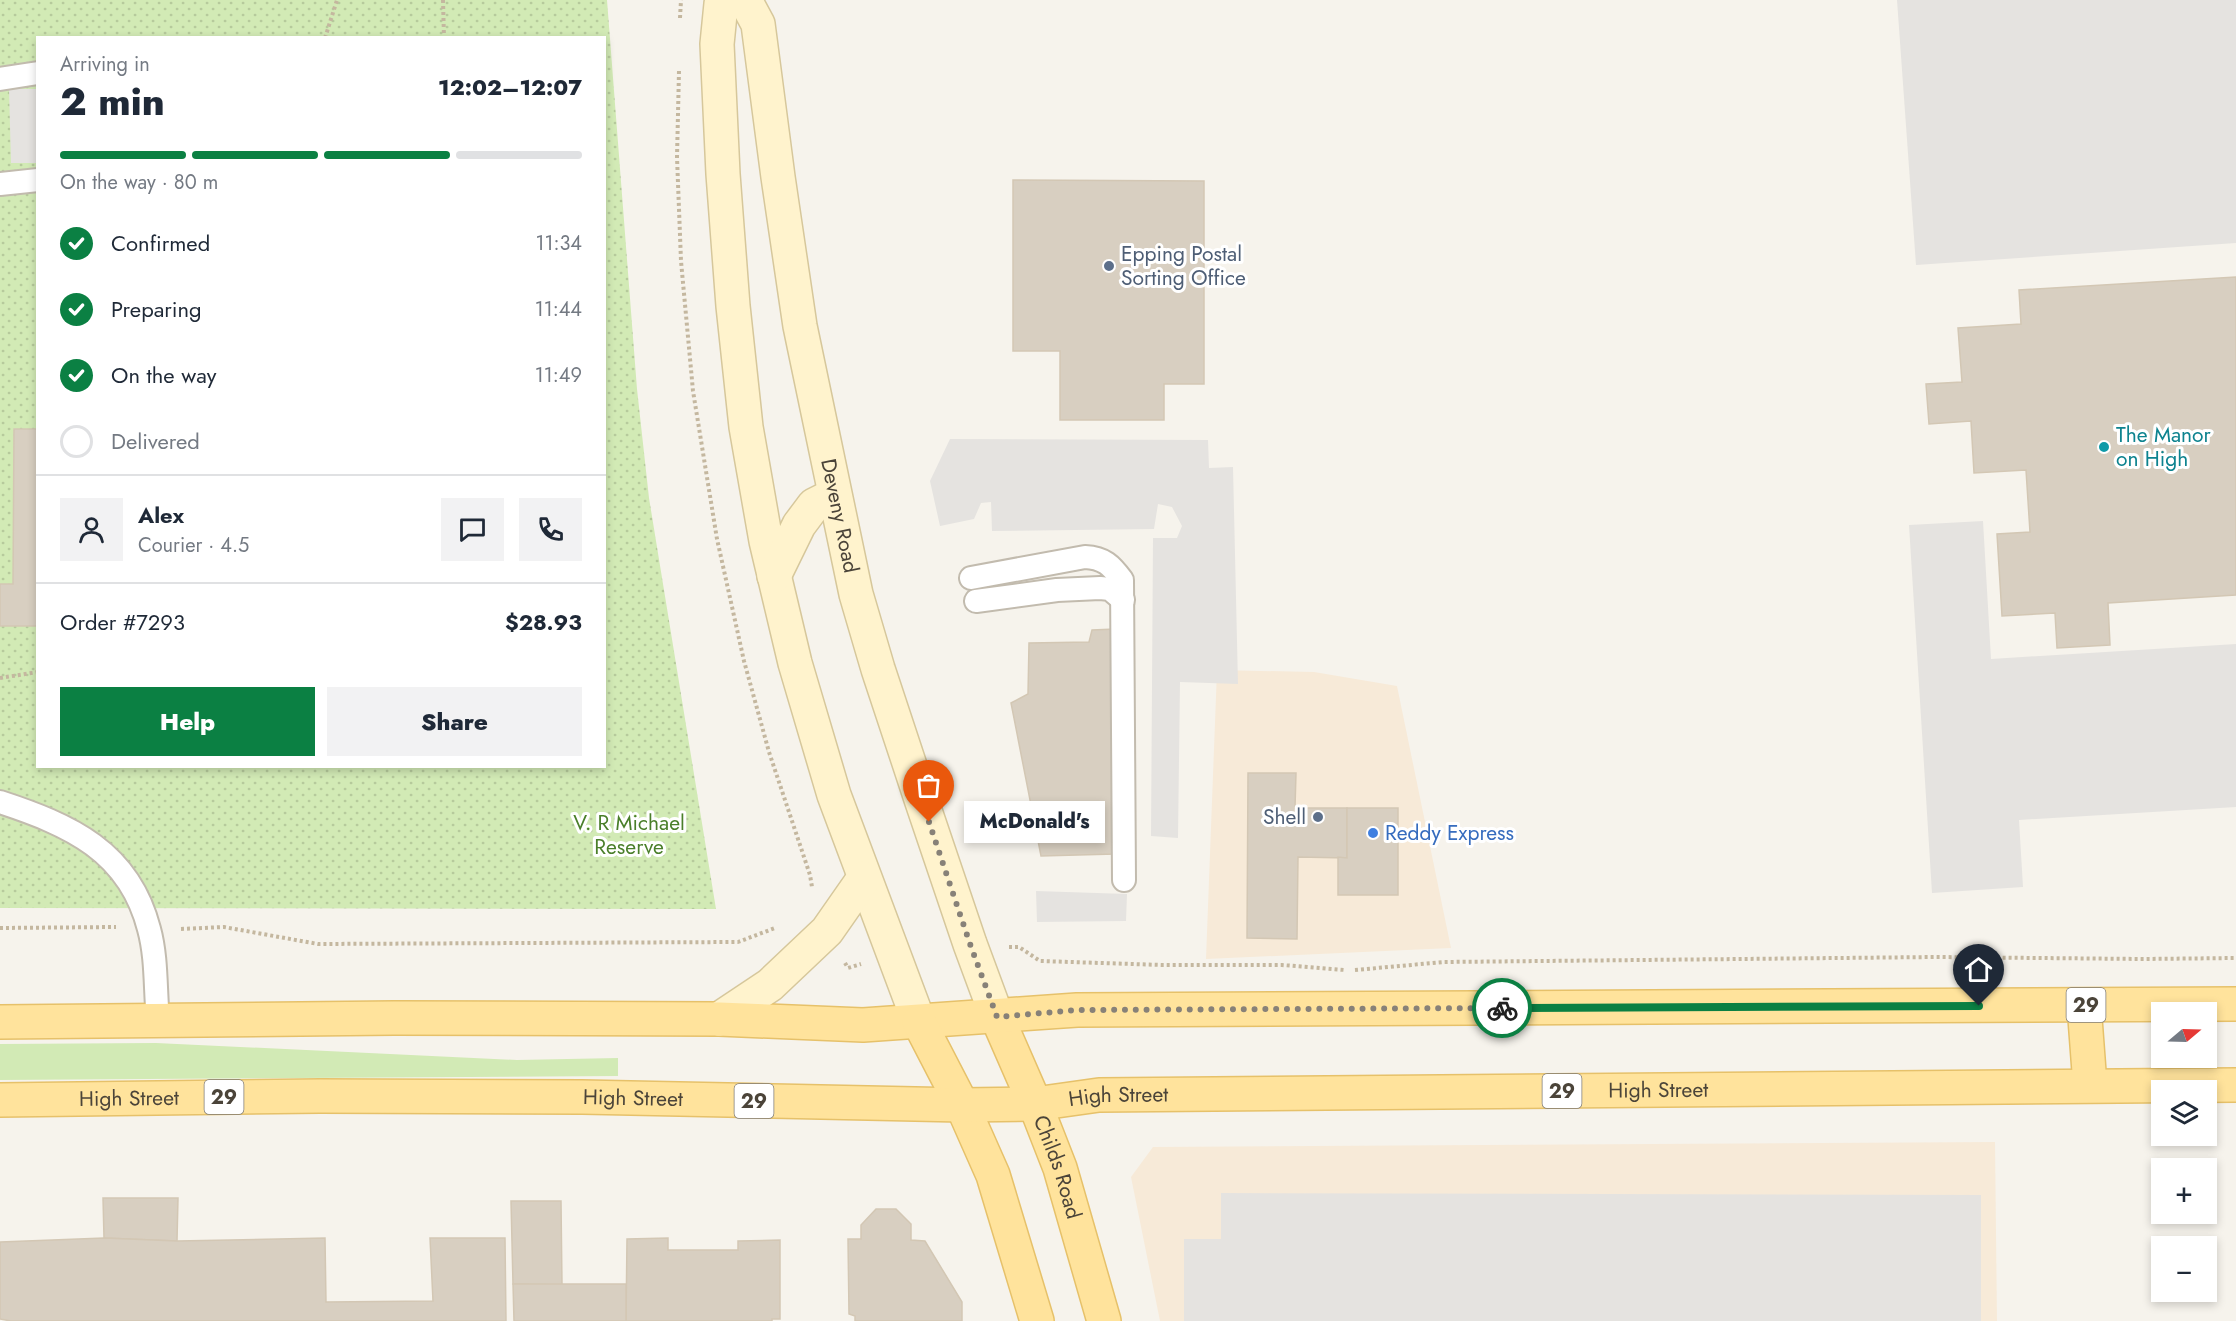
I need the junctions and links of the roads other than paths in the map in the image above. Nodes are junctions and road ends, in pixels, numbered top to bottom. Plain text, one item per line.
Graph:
1 (724, 0) edge
2 (745, 0) edge
3 (36, 73) edge
4 (0, 79) edge
5 (36, 180) edge
6 (0, 184) edge
7 (834, 495) junction
8 (774, 576) junction
9 (971, 578) dead end
10 (1123, 600) junction
11 (976, 602) dead end
12 (0, 802) edge
13 (864, 878) junction
14 (1124, 880) dead end
15 (2236, 1004) edge
16 (2084, 1005) junction
17 (997, 1017) junction
18 (719, 1019) junction
19 (158, 1020) junction
20 (0, 1022) edge
21 (919, 1022) junction
22 (2090, 1085) junction
23 (2236, 1085) edge
24 (0, 1100) edge
25 (1035, 1104) junction
26 (962, 1105) junction
27 (1037, 1321) edge
28 (1104, 1321) edge

1 - 8 street
2 - 7 street, Deveny Road
3 - 4 lane
5 - 6 lane
7 - 8 street
7 - 17 street, Deveny Road
8 - 13 street
9 - 10 lane
10 - 11 lane
10 - 14 lane
12 - 19 lane
13 - 18 street
13 - 21 street
15 - 16 main road, 29
16 - 17 main road, 29
16 - 22 main road
17 - 21 main road, 29
17 - 25 main road, Childs Road
18 - 19 main road, 29
18 - 21 main road, 29
19 - 20 main road, 29
21 - 26 main road
22 - 23 main road, High Street / 29
22 - 25 main road, High Street / 29
24 - 26 main road, High Street / 29
25 - 26 main road, High Street / 29
25 - 28 main road, Childs Road
26 - 27 main road

